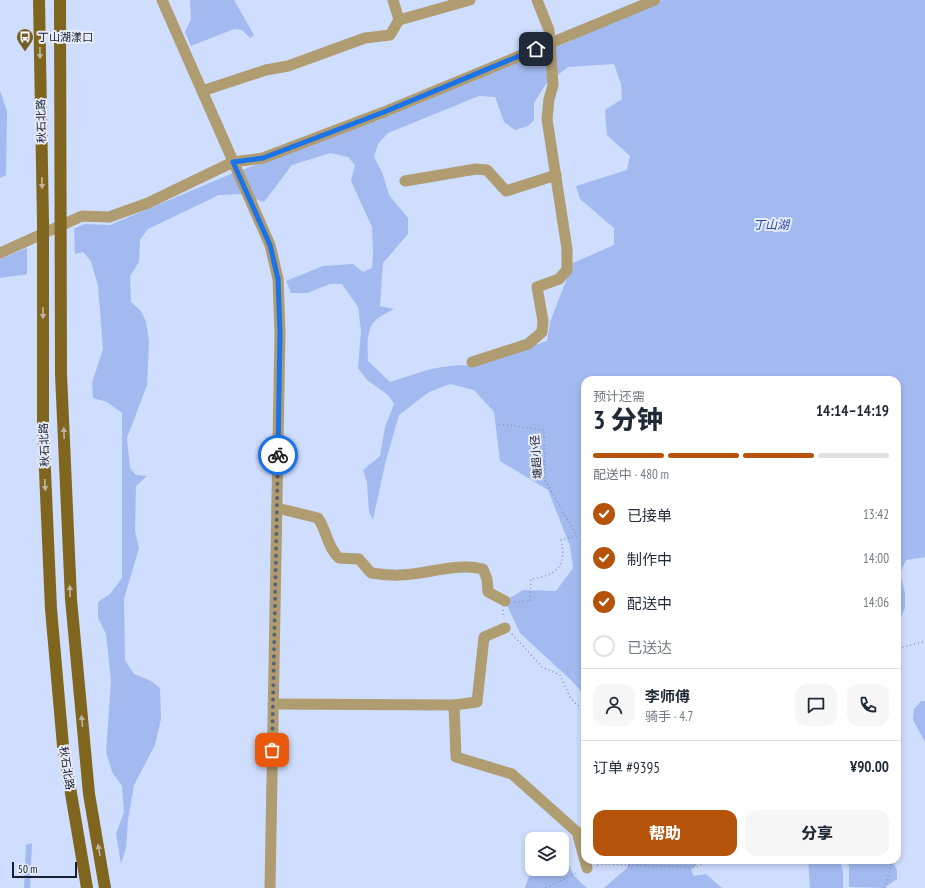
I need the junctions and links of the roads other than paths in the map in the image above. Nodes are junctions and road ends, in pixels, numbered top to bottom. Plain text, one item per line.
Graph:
1 (39, 0) edge
2 (60, 0) edge
3 (162, 0) edge
4 (393, 0) edge
5 (470, 0) edge
6 (537, 0) edge
7 (655, 0) edge
8 (399, 20) junction
9 (550, 43) junction
10 (202, 91) junction
11 (233, 162) junction
12 (556, 175) junction
13 (405, 181) dead end
14 (0, 253) edge
15 (472, 362) dead end
16 (277, 508) junction
17 (506, 604) road end
18 (505, 628) road end
19 (273, 704) junction
20 (454, 705) junction
21 (581, 846) edge
22 (586, 864) edge
23 (587, 868) road end
24 (87, 888) edge
25 (105, 888) edge
26 (270, 888) edge

1 -> 24 main road, 秋石北路
25 -> 2 main road, 秋石北路
3 - 10 street
4 - 8 street
5 - 8 street
6 - 9 street
7 - 9 street
8 - 10 street
9 - 11 street
9 - 12 street
10 - 11 street
11 - 14 street
11 - 16 street
12 - 13 street
12 - 15 street
16 - 17 street
16 - 19 street
18 - 20 street
19 - 20 street
19 - 26 street
20 - 21 street
22 - 23 street

